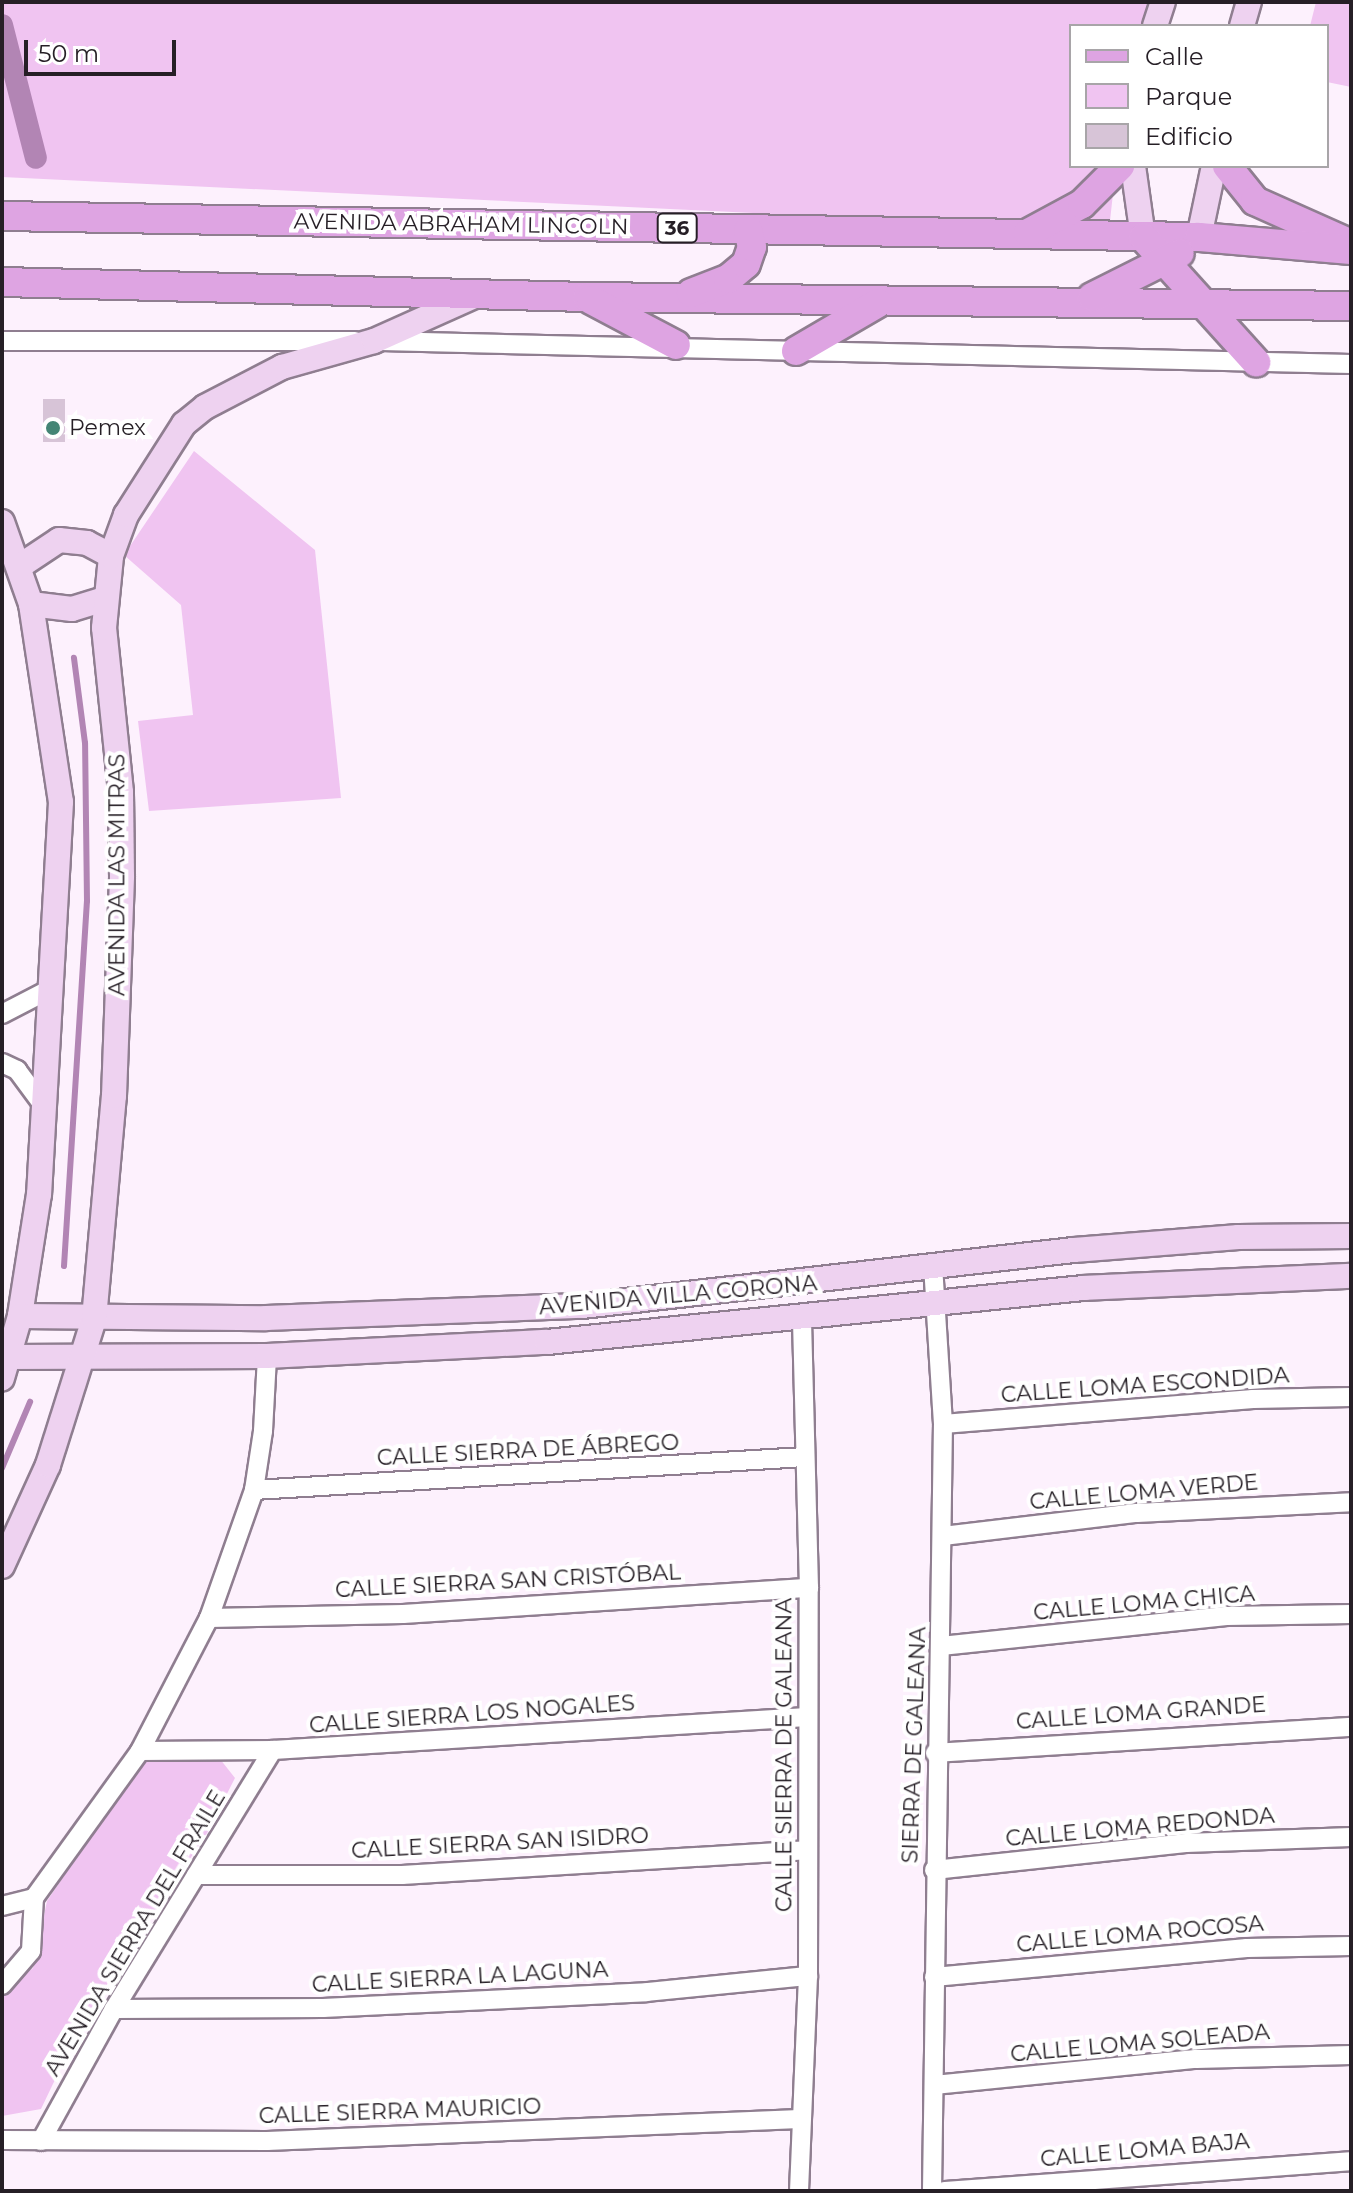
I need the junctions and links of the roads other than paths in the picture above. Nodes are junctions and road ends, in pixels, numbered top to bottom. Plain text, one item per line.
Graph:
1 (1163, 2) edge
2 (1249, 2) edge
3 (1156, 24) edge
4 (1243, 24) edge
5 (1118, 168) edge
6 (1133, 168) edge
7 (1214, 168) edge
8 (1229, 168) edge
9 (2, 216) edge
10 (748, 230) junction
11 (1021, 236) junction
12 (1143, 237) junction
13 (1199, 237) junction
14 (1351, 247) edge
15 (1165, 262) junction
16 (2, 282) edge
17 (486, 291) junction
18 (587, 297) junction
19 (679, 298) junction
20 (879, 302) junction
21 (1077, 303) junction
22 (1207, 303) junction
23 (1351, 306) edge
24 (2, 341) edge
25 (374, 341) junction
26 (676, 345) junction
27 (796, 351) junction
28 (1256, 362) junction
29 (1351, 364) edge
30 (2, 522) edge
31 (111, 556) junction
32 (20, 566) junction
33 (105, 599) junction
34 (31, 604) junction
35 (52, 988) junction
36 (2, 1014) edge
37 (2, 1063) edge
38 (46, 1109) junction
39 (1351, 1236) edge
40 (933, 1267) junction
41 (1351, 1276) edge
42 (935, 1300) junction
43 (11, 1316) edge
44 (94, 1319) junction
45 (802, 1319) junction
46 (87, 1355) junction
47 (267, 1356) junction
48 (4, 1363) edge
49 (1351, 1397) edge
50 (943, 1424) junction
51 (805, 1457) junction
52 (254, 1490) junction
53 (1351, 1502) edge
54 (943, 1536) junction
55 (2, 1566) edge
56 (809, 1588) junction
57 (1351, 1614) edge
58 (209, 1618) junction
59 (941, 1646) junction
60 (807, 1717) junction
61 (1351, 1727) edge
62 (273, 1750) junction
63 (140, 1751) junction
64 (935, 1753) junction
65 (1351, 1837) edge
66 (806, 1850) junction
67 (934, 1870) junction
68 (196, 1875) junction
69 (34, 1898) junction
70 (2, 1906) edge
71 (1351, 1946) edge
72 (808, 1976) junction
73 (934, 1977) junction
74 (2, 1985) edge
75 (114, 2009) junction
76 (1351, 2055) edge
77 (934, 2085) junction
78 (800, 2119) junction
79 (2, 2140) edge
80 (41, 2141) junction
81 (1351, 2161) edge
82 (799, 2191) edge
83 (932, 2191) edge
84 (944, 2191) edge

1 - 3 street
2 - 4 street
5 - 11 main road
6 - 12 street
7 - 13 street
8 - 14 main road
9 - 10 main road, AVENIDA ABRAHAM LINCOLN / 36
10 - 11 main road, AVENIDA ABRAHAM LINCOLN / 36
10 - 19 main road
11 - 12 main road, AVENIDA ABRAHAM LINCOLN / 36
12 - 13 main road, AVENIDA ABRAHAM LINCOLN / 36
12 - 15 main road
13 - 14 main road, AVENIDA ABRAHAM LINCOLN / 36
13 - 15 main road
15 - 21 main road
15 - 22 main road
16 - 17 main road
17 - 18 main road
17 - 25 street, AVENIDA LAS MITRAS
18 - 19 main road
18 - 26 main road
19 - 20 main road
20 - 21 main road
20 - 27 main road
21 - 22 main road
22 - 23 main road
22 - 28 main road
24 - 25 street
25 - 26 street
25 - 31 street, AVENIDA LAS MITRAS
26 - 27 street
27 - 28 street
28 - 29 street
30 - 32 street
31 - 32 street
31 - 33 street, AVENIDA LAS MITRAS
32 - 34 street
33 - 34 street
33 - 44 street, AVENIDA LAS MITRAS
34 - 35 street
35 - 36 street
35 - 38 street
37 - 38 street
38 - 43 street
39 - 40 street, AVENIDA VILLA CORONA
40 - 42 street, SIERRA DE GALEANA
40 - 44 street, AVENIDA VILLA CORONA
41 - 42 street, AVENIDA VILLA CORONA
42 - 45 street, AVENIDA VILLA CORONA
42 - 50 street, SIERRA DE GALEANA
43 - 44 street, AVENIDA VILLA CORONA
43 - 48 street
44 - 46 street, AVENIDA LAS MITRAS
45 - 47 street, AVENIDA VILLA CORONA
45 - 51 street, CALLE SIERRA DE GALEANA
46 - 47 street, AVENIDA VILLA CORONA
46 - 48 street, AVENIDA VILLA CORONA
46 - 55 street, AVENIDA LAS MITRAS
47 - 52 street
49 - 50 street, CALLE LOMA ESCONDIDA
50 - 54 street, SIERRA DE GALEANA
51 - 52 street, CALLE SIERRA DE ÁBREGO
51 - 56 street, CALLE SIERRA DE GALEANA
52 - 58 street
53 - 54 street, CALLE LOMA VERDE
54 - 59 street, SIERRA DE GALEANA
56 - 58 street, CALLE SIERRA SAN CRISTÓBAL
56 - 60 street, CALLE SIERRA DE GALEANA
57 - 59 street, CALLE LOMA CHICA
58 - 63 street
59 - 64 street, SIERRA DE GALEANA
60 - 62 street, CALLE SIERRA LOS NOGALES
60 - 66 street, CALLE SIERRA DE GALEANA
61 - 64 street, CALLE LOMA GRANDE
62 - 63 street, CALLE SIERRA LOS NOGALES
62 - 68 street, AVENIDA SIERRA DEL FRAILE
63 - 69 street
64 - 67 street, SIERRA DE GALEANA
65 - 67 street, CALLE LOMA REDONDA
66 - 68 street, CALLE SIERRA SAN ISIDRO
66 - 72 street, CALLE SIERRA DE GALEANA
67 - 73 street, SIERRA DE GALEANA
68 - 75 street, AVENIDA SIERRA DEL FRAILE
69 - 70 street
69 - 74 street
71 - 73 street, CALLE LOMA ROCOSA
72 - 75 street, CALLE SIERRA LA LAGUNA
72 - 78 street, CALLE SIERRA DE GALEANA
73 - 77 street, SIERRA DE GALEANA
75 - 80 street, AVENIDA SIERRA DEL FRAILE
76 - 77 street, CALLE LOMA SOLEADA
77 - 83 street, SIERRA DE GALEANA
78 - 80 street, CALLE SIERRA MAURICIO
78 - 82 street, CALLE SIERRA DE GALEANA
79 - 80 street, CALLE SIERRA MAURICIO
81 - 84 street, CALLE LOMA BAJA

